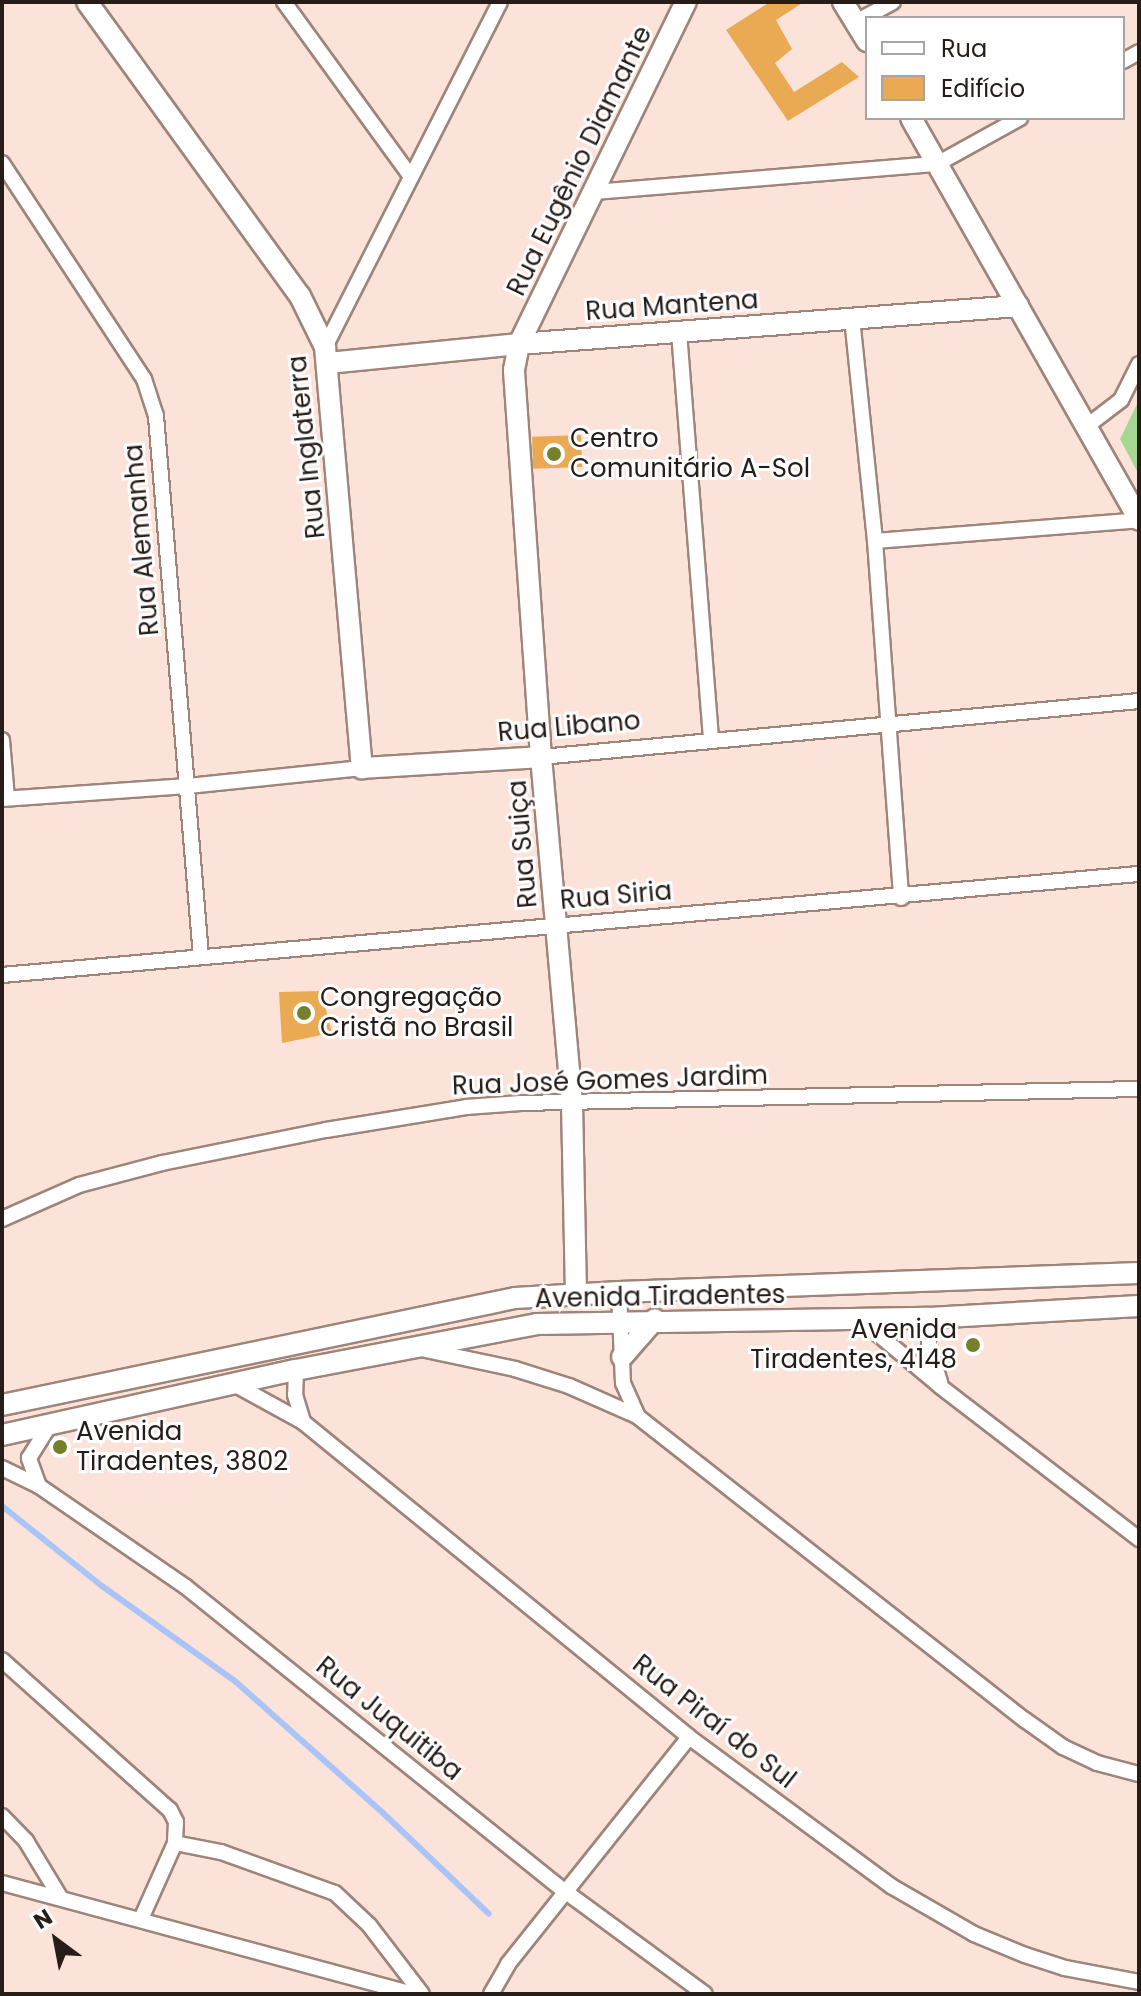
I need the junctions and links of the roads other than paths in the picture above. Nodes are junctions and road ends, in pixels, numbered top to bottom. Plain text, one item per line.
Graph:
1 (87, 2) edge
2 (284, 2) edge
3 (481, 2) edge
4 (500, 2) edge
5 (686, 2) edge
6 (843, 2) edge
7 (893, 2) edge
8 (867, 16) edge
9 (492, 17) junction
10 (865, 17) edge
11 (856, 22) junction
12 (865, 38) edge
13 (912, 120) edge
14 (1016, 120) edge
15 (2, 163) edge
16 (937, 164) junction
17 (411, 177) junction
18 (595, 192) junction
19 (1019, 306) junction
20 (852, 318) junction
21 (679, 332) junction
22 (519, 344) junction
23 (327, 355) junction
24 (1139, 364) edge
25 (1087, 426) junction
26 (1139, 520) edge
27 (875, 541) junction
28 (1139, 701) edge
29 (888, 727) junction
30 (2, 740) edge
31 (711, 740) junction
32 (541, 757) junction
33 (362, 768) junction
34 (188, 786) junction
35 (4, 798) edge
36 (1139, 874) edge
37 (901, 898) junction
38 (557, 925) junction
39 (201, 956) junction
40 (2, 975) edge
41 (1139, 1089) edge
42 (572, 1104) junction
43 (2, 1219) edge
44 (1139, 1273) edge
45 (619, 1292) junction
46 (576, 1294) junction
47 (1139, 1306) edge
48 (929, 1318) junction
49 (655, 1319) junction
50 (620, 1320) junction
51 (861, 1320) junction
52 (415, 1348) junction
53 (622, 1357) junction
54 (296, 1370) junction
55 (234, 1384) junction
56 (941, 1387) junction
57 (2, 1405) edge
58 (637, 1416) junction
59 (303, 1422) junction
60 (50, 1425) junction
61 (2, 1435) edge
62 (2, 1468) edge
63 (39, 1486) junction
64 (1139, 1539) edge
65 (2, 1660) edge
66 (689, 1737) junction
67 (1139, 1774) edge
68 (2, 1816) edge
69 (175, 1843) junction
70 (2, 1883) edge
71 (566, 1892) junction
72 (60, 1897) junction
73 (141, 1919) junction
74 (1139, 1982) edge
75 (413, 1994) edge
76 (422, 1994) edge
77 (491, 1994) edge
78 (705, 1994) edge

1 - 23 street, Rua Inglaterra
2 - 17 street
3 - 9 street
4 - 9 street
5 - 18 street, Rua Eugênio Diamante
6 - 11 street
7 - 8 street
9 - 17 street
10 - 11 street
11 - 12 street
13 - 16 street
14 - 16 street
15 - 34 street, Rua Alemanha
16 - 18 street
16 - 19 street
17 - 23 street
18 - 22 street, Rua Eugênio Diamante
19 - 20 street, Rua Mantena
19 - 25 street
20 - 21 street, Rua Mantena
20 - 27 street
21 - 22 street, Rua Mantena
21 - 31 street
22 - 23 street, Rua Mantena
22 - 32 street, Rua Suiça
23 - 33 street, Rua Inglaterra
24 - 25 street
25 - 26 street
26 - 27 street
27 - 29 street
28 - 29 street, Rua Libano
29 - 31 street, Rua Libano
29 - 37 street
30 - 35 street
31 - 32 street, Rua Libano
32 - 33 street, Rua Libano
32 - 38 street, Rua Suiça
33 - 34 street, Rua Libano
34 - 35 street, Rua Libano
34 - 39 street, Rua Alemanha
36 - 37 street, Rua Siria
37 - 38 street, Rua Siria
38 - 39 street, Rua Siria
38 - 42 street, Rua Suiça
39 - 40 street, Rua Siria
41 - 42 street, Rua José Gomes Jardim
42 - 43 street, Rua José Gomes Jardim
42 - 46 street, Rua Suiça
44 - 45 street, Avenida Tiradentes
45 - 46 street, Avenida Tiradentes
45 - 50 street
46 - 57 street, Avenida Tiradentes
47 - 48 street, Avenida Tiradentes
48 - 51 street, Avenida Tiradentes
48 - 56 street
49 - 50 street, Avenida Tiradentes
49 - 51 street, Avenida Tiradentes
49 - 53 street
50 - 52 street, Avenida Tiradentes
50 - 53 street
51 - 56 street
52 - 54 street, Avenida Tiradentes
52 - 58 street
53 - 58 street
54 - 55 street, Avenida Tiradentes
54 - 59 street
55 - 59 street, Rua Piraí do Sul
55 - 60 street, Avenida Tiradentes
56 - 64 street
58 - 67 street
59 - 66 street, Rua Piraí do Sul
60 - 61 street, Avenida Tiradentes
60 - 63 street
62 - 63 street, Rua Juquitiba
63 - 71 street, Rua Juquitiba
65 - 69 street
66 - 71 street
66 - 74 street, Rua Piraí do Sul
68 - 72 street
69 - 73 street
69 - 76 street
70 - 72 street
71 - 77 street
71 - 78 street, Rua Juquitiba
72 - 73 street
73 - 75 street

